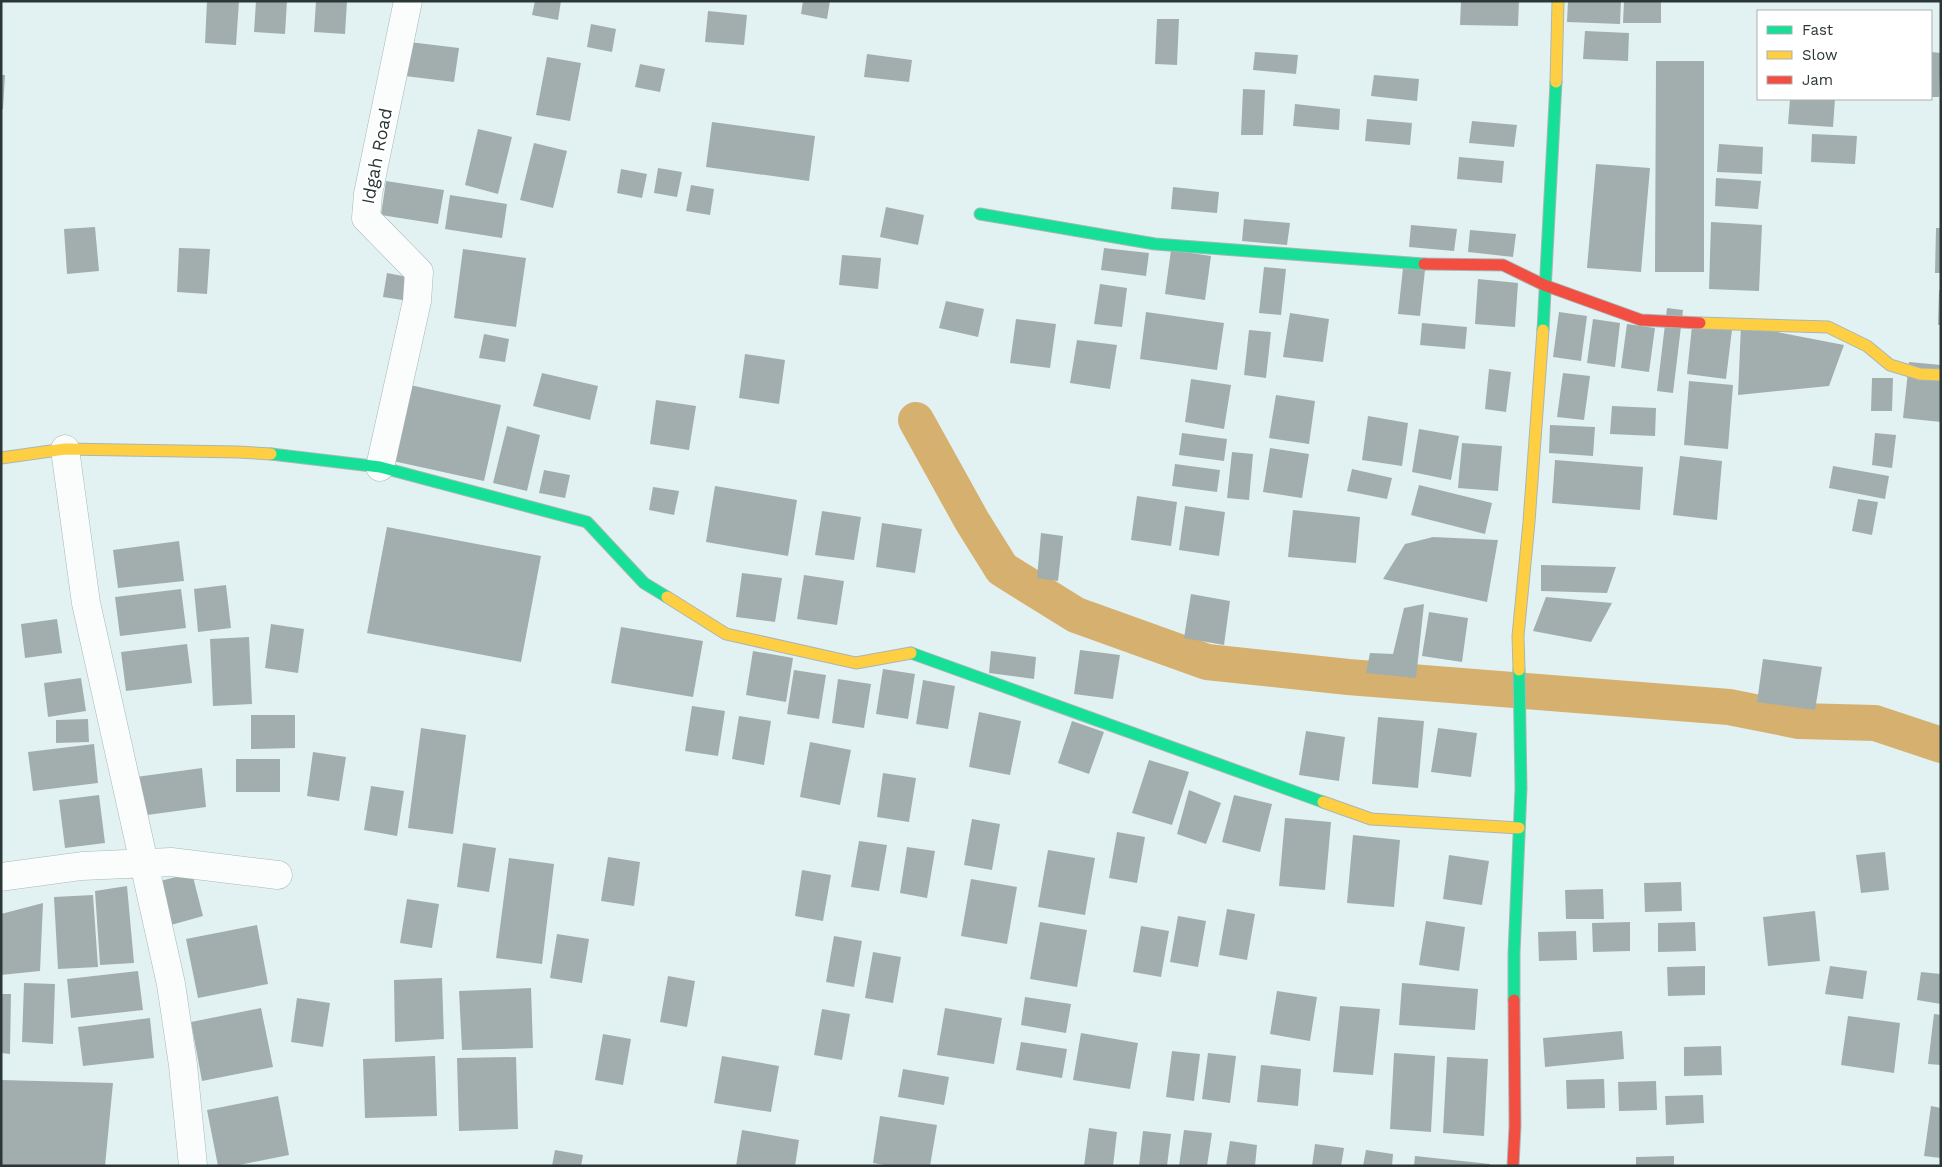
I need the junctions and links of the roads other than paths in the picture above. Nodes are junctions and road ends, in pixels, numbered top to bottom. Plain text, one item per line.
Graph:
1 (408, 1) edge
2 (1558, 1) edge
3 (980, 214) dead end
4 (1544, 285) junction
5 (1941, 375) edge
6 (65, 449) junction
7 (1, 458) edge
8 (380, 467) junction
9 (1519, 828) junction
10 (143, 863) junction
11 (278, 875) dead end
12 (1, 877) edge
13 (193, 1166) edge
14 (1513, 1166) edge

1 - 8 street, Idgah Road
2 - 4 street
3 - 4 street
4 - 5 street
4 - 9 street
6 - 7 street
6 - 8 street
6 - 10 street
8 - 9 street
9 - 14 street
10 - 11 street
10 - 12 street
10 - 13 street

